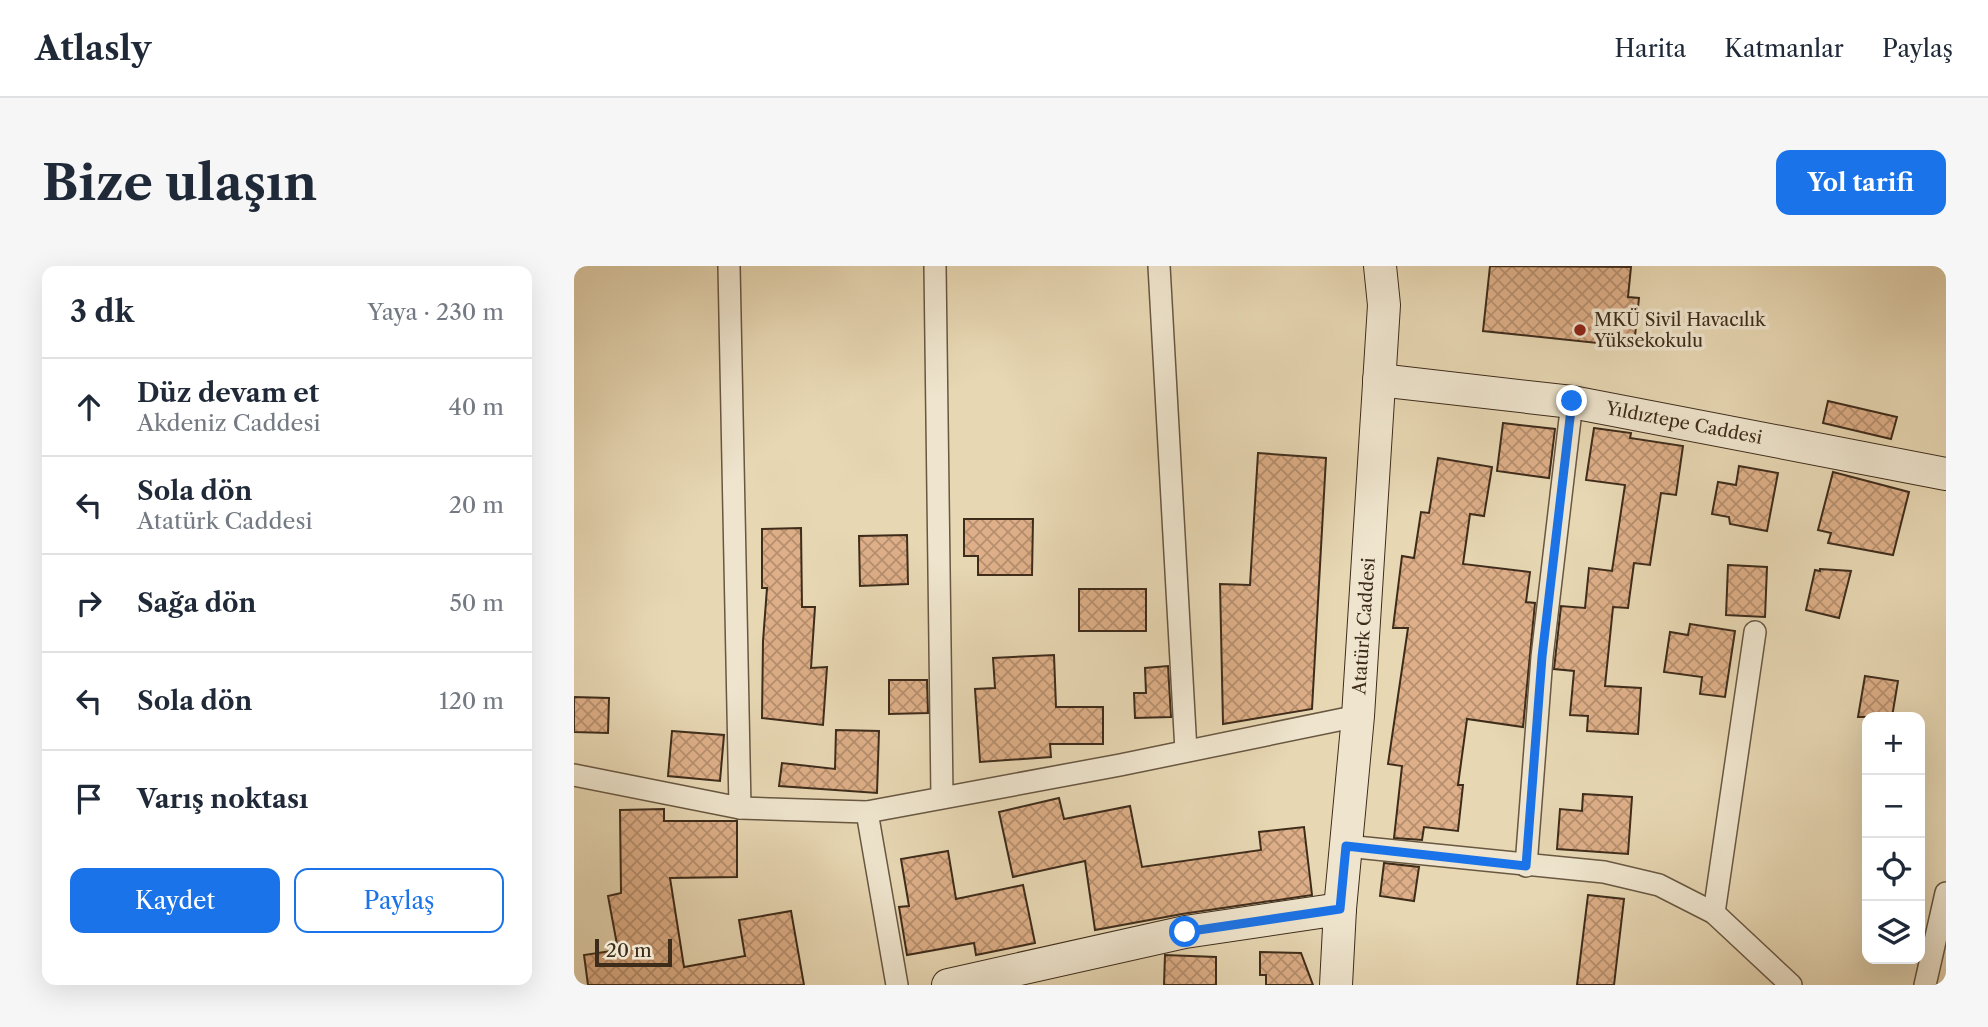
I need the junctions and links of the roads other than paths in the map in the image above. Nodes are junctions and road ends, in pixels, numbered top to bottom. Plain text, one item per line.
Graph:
1 (729, 266) edge
2 (935, 266) edge
3 (1159, 266) edge
4 (1380, 266) edge
5 (1379, 380) junction
6 (1572, 401) junction
7 (1946, 474) edge
8 (1755, 632) dead end
9 (1358, 716) junction
10 (1186, 751) junction
11 (574, 775) edge
12 (942, 797) junction
13 (740, 808) junction
14 (867, 812) junction
15 (1346, 846) junction
16 (1526, 866) junction
17 (1946, 894) edge
18 (1340, 909) junction
19 (1714, 913) junction
20 (986, 981) edge
21 (897, 985) edge
22 (948, 985) edge
23 (1336, 985) edge
24 (1791, 985) edge
25 (1926, 985) edge

1 - 13 street
2 - 12 street
3 - 10 street
4 - 5 street, Atatürk Caddesi
5 - 6 street, Yıldıztepe Caddesi
5 - 9 street, Atatürk Caddesi
6 - 7 street, Yıldıztepe Caddesi
6 - 16 street
8 - 19 street
9 - 10 street
9 - 15 street, Atatürk Caddesi
10 - 12 street
11 - 13 street
12 - 14 street
13 - 14 street
14 - 21 street
15 - 16 street
15 - 18 street, Atatürk Caddesi
16 - 19 street
17 - 25 street
18 - 20 street
18 - 23 street, Atatürk Caddesi
19 - 24 street
20 - 22 street

